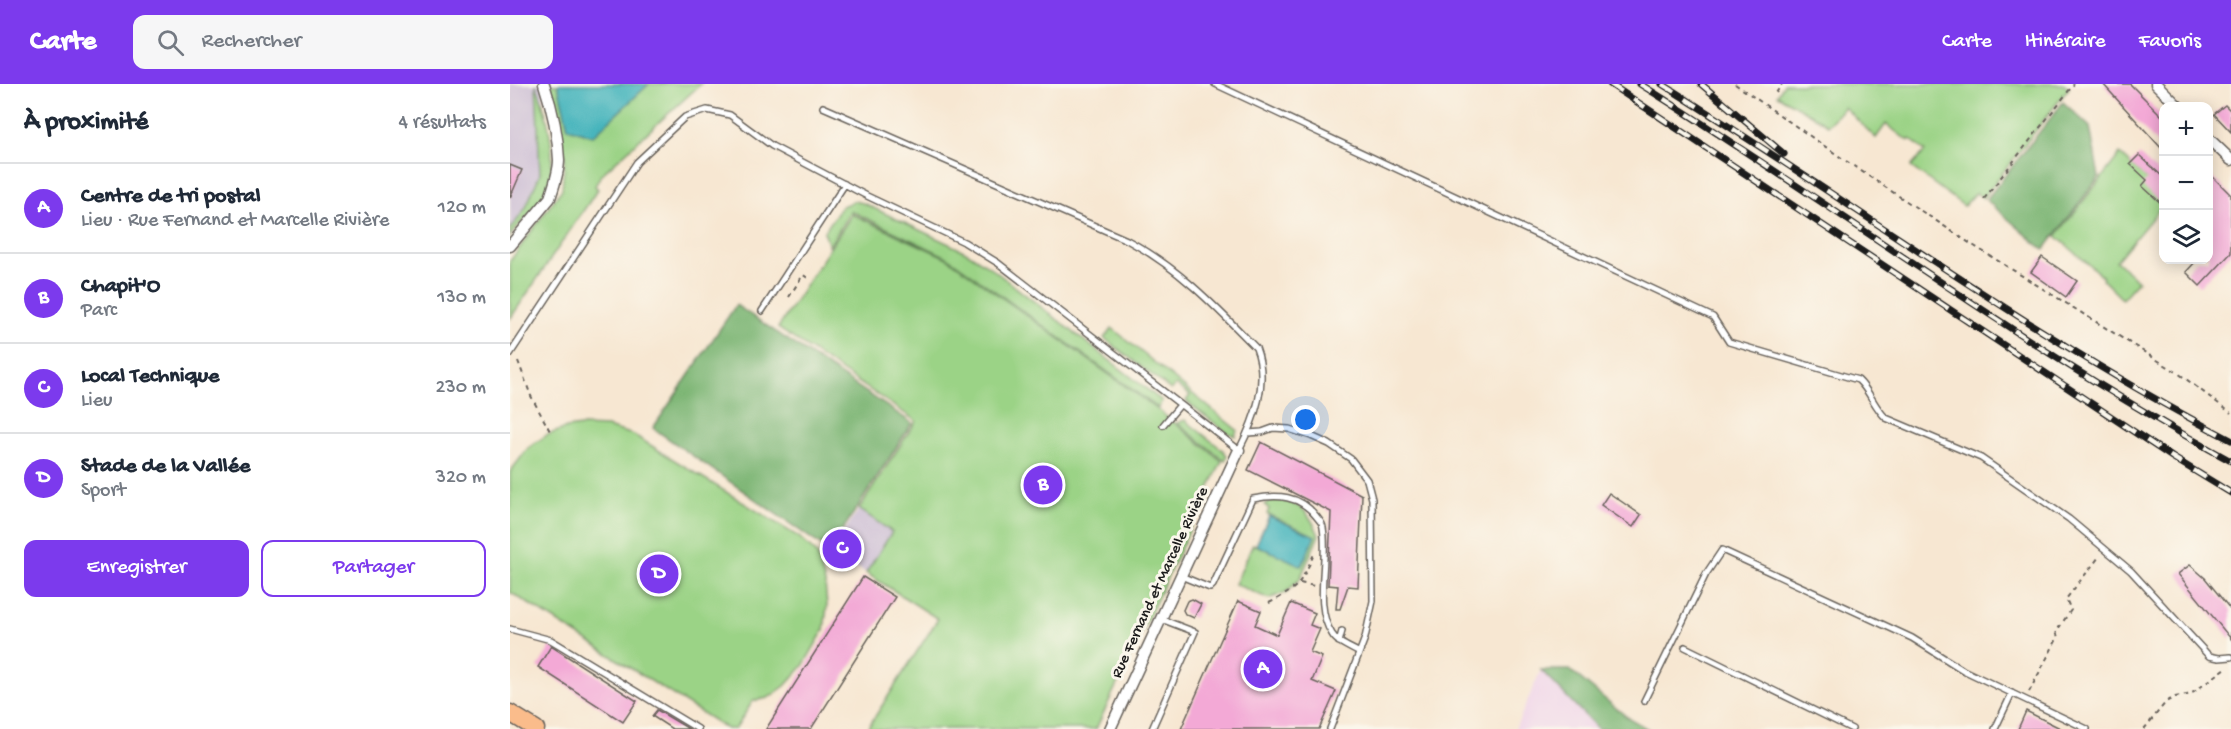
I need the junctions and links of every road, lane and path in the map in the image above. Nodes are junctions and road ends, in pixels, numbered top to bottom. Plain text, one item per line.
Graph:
1 (544, 84) edge
2 (1215, 84) edge
3 (1735, 84) edge
4 (1782, 84) edge
5 (2074, 84) edge
6 (2156, 84) edge
7 (1776, 93) dead end
8 (2174, 102) edge
9 (823, 107) dead end
10 (2213, 143) edge
11 (2231, 160) edge
12 (844, 184) junction
13 (1984, 199) dead end
14 (510, 246) edge
15 (808, 278) dead end
16 (789, 297) dead end
17 (762, 311) dead end
18 (511, 350) edge
19 (1180, 405) junction
20 (2231, 413) edge
21 (1163, 425) dead end
22 (551, 433) dead end
23 (1248, 433) junction
24 (1239, 450) junction
25 (1323, 532) junction
26 (2105, 549) junction
27 (1181, 576) junction
28 (1300, 583) junction
29 (1323, 589) junction
30 (1269, 603) dead end
31 (1161, 619) junction
32 (510, 629) edge
33 (1342, 631) dead end
34 (1339, 642) junction
35 (1685, 648) dead end
36 (1358, 652) junction
37 (2231, 657) edge
38 (2231, 664) edge
39 (2012, 693) junction
40 (2025, 699) junction
41 (1644, 701) dead end
42 (510, 713) edge
43 (536, 729) edge
44 (698, 729) edge
45 (1110, 729) edge
46 (1152, 729) edge
47 (1330, 729) edge
48 (1852, 729) edge
49 (1995, 729) edge
50 (2087, 729) edge
51 (2144, 729) edge

1 - 14 street
2 - 26 lane
3 - 20 path
4 - 7 path
5 - 13 path
6 - 8 street
9 - 23 lane
10 - 11 street
12 - 17 lane
12 - 18 lane
12 - 19 lane
15 - 16 path
18 - 22 path
19 - 21 lane
19 - 24 lane
23 - 24 lane
23 - 36 lane
24 - 27 street, Rue Fernand et Marcelle Rivière
25 - 27 lane
25 - 28 path
25 - 29 lane
26 - 37 lane
26 - 40 path
27 - 31 street, Rue Fernand et Marcelle Rivière
28 - 29 path
28 - 30 path
29 - 34 lane
31 - 45 street, Rue Fernand et Marcelle Rivière
31 - 46 lane
32 - 44 lane
33 - 34 lane
34 - 36 lane
35 - 48 lane
36 - 47 lane
38 - 51 path
39 - 40 lane
39 - 41 lane
39 - 49 lane
40 - 50 lane
42 - 43 main road

